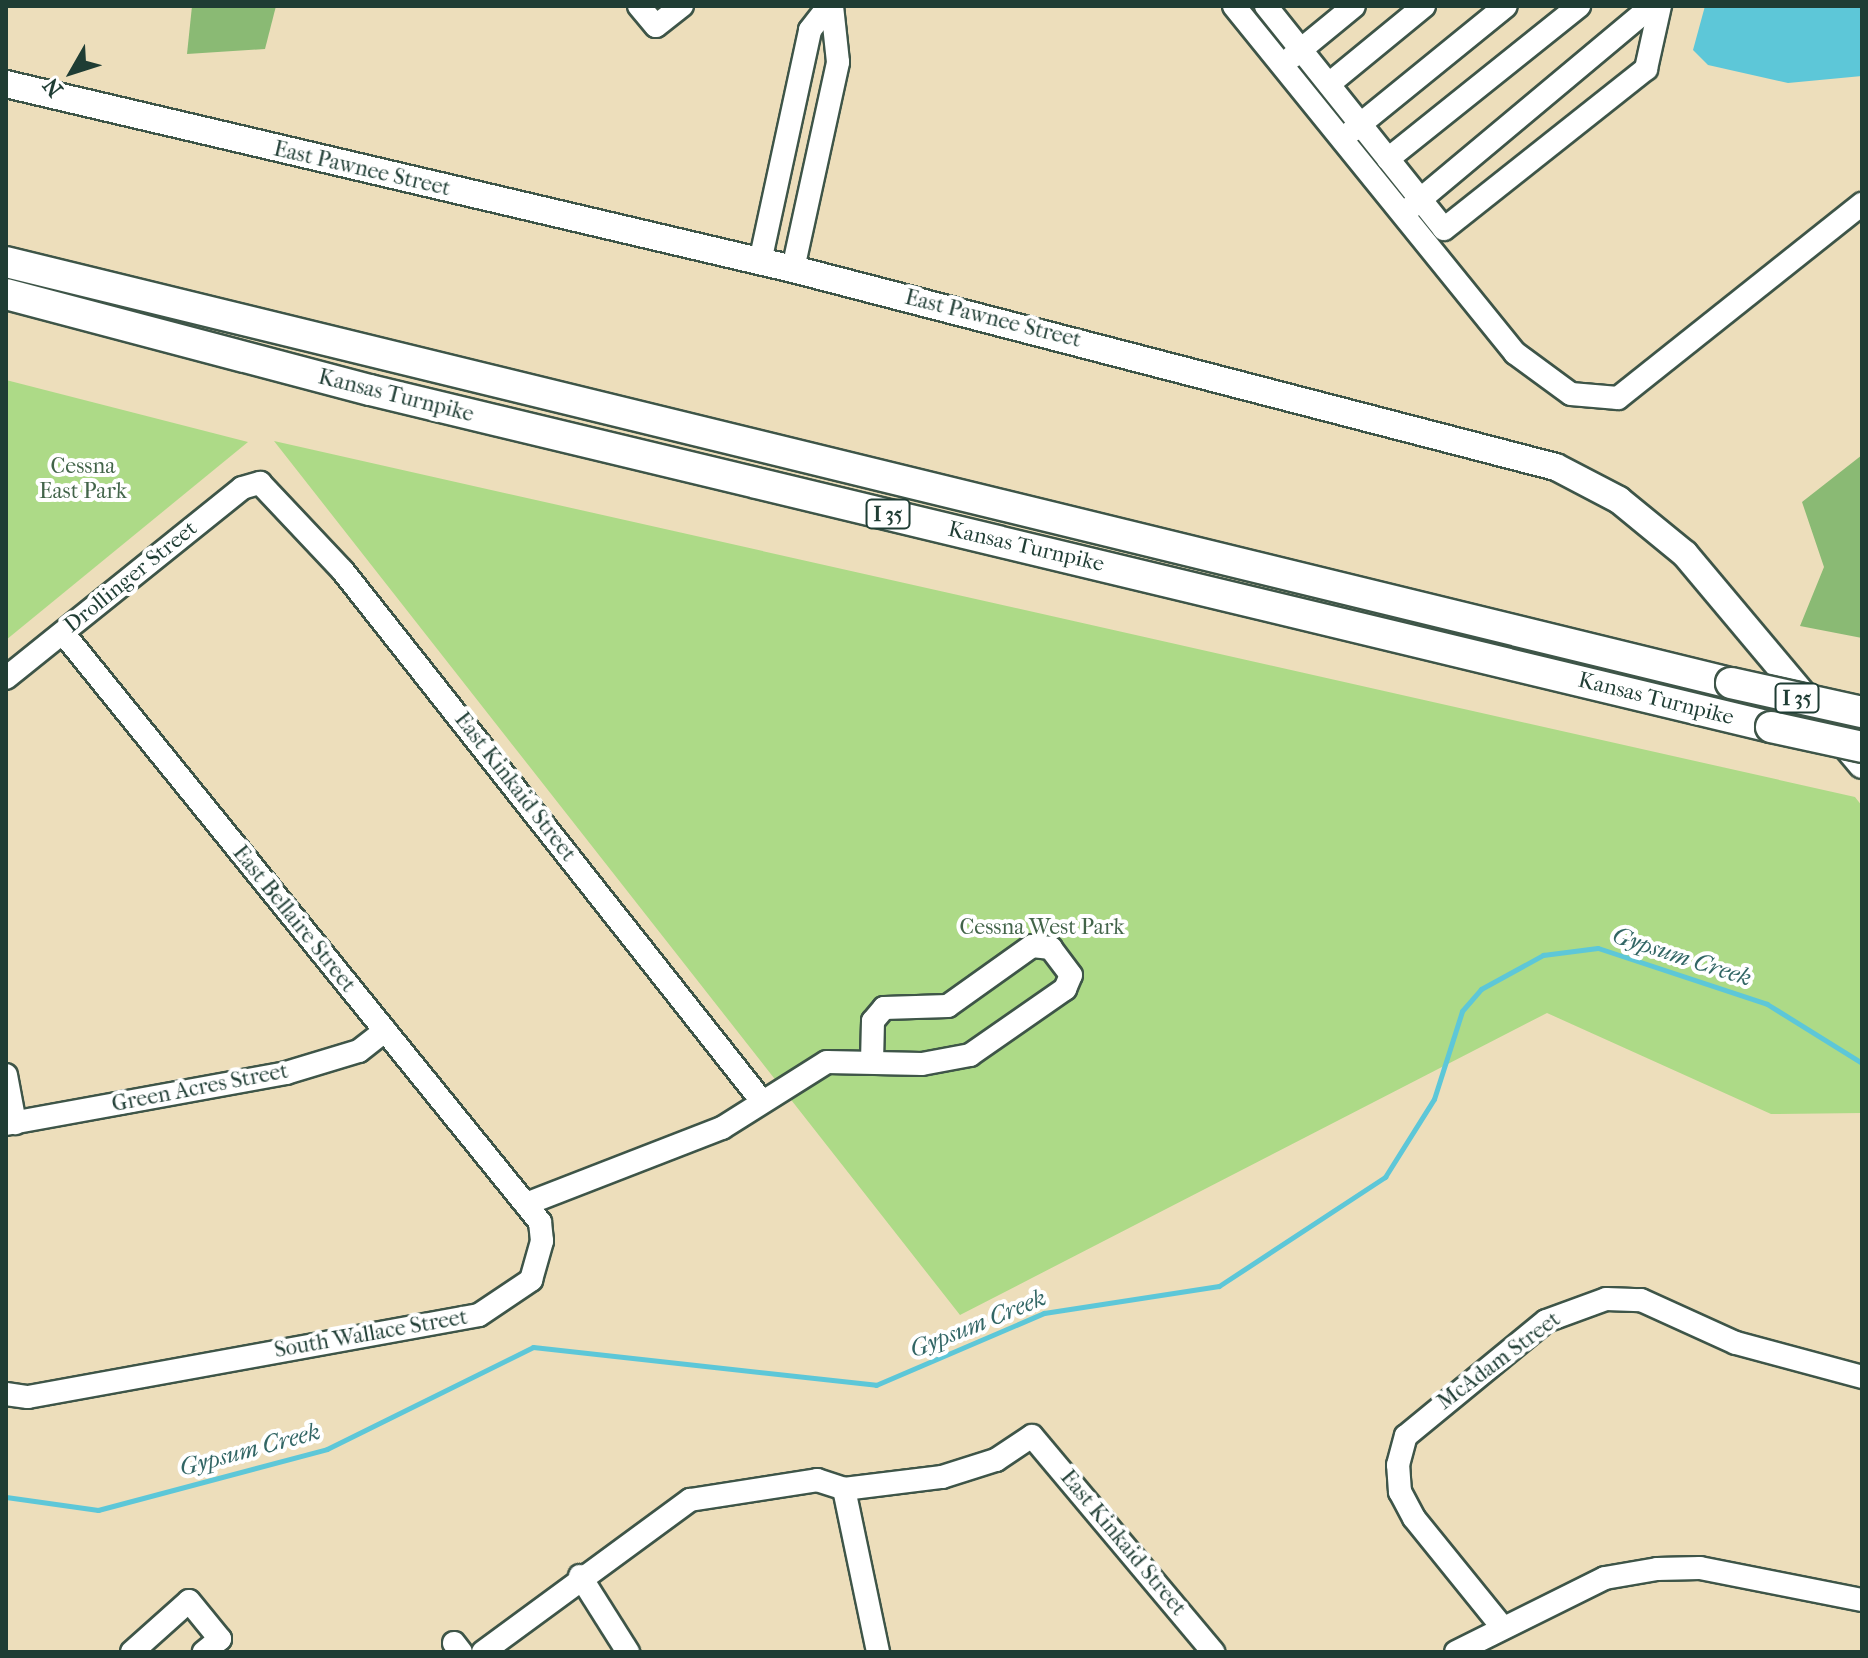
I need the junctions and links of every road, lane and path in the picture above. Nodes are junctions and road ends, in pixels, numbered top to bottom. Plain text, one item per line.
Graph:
1 (639, 6) edge
2 (682, 6) edge
3 (830, 6) edge
4 (1234, 6) edge
5 (1354, 6) edge
6 (1424, 6) edge
7 (1506, 6) edge
8 (1579, 6) edge
9 (1652, 6) edge
10 (1660, 6) edge
11 (1269, 7) edge
12 (1301, 50) junction
13 (1282, 65) junction
14 (6, 84) edge
15 (1329, 84) junction
16 (1361, 124) junction
17 (1341, 139) junction
18 (1388, 159) junction
19 (1420, 199) junction
20 (1862, 204) edge
21 (1402, 215) junction
22 (6, 262) edge
23 (760, 262) junction
24 (793, 269) junction
25 (6, 294) edge
26 (260, 483) joint
27 (63, 633) junction
28 (6, 678) edge
29 (1862, 712) edge
30 (1862, 747) edge
31 (1862, 765) edge
32 (385, 1031) junction
33 (872, 1061) junction
34 (6, 1075) edge
35 (761, 1100) junction
36 (11, 1123) edge
37 (526, 1204) junction
38 (1862, 1377) edge
39 (6, 1394) edge
40 (844, 1489) junction
41 (580, 1576) junction
42 (1862, 1600) edge
43 (1503, 1628) junction
44 (132, 1652) edge
45 (204, 1652) edge
46 (483, 1652) edge
47 (628, 1652) edge
48 (878, 1652) edge
49 (1213, 1652) edge
50 (1456, 1652) edge

1 - 2 street
3 - 23 street
3 - 24 street
4 - 13 street
5 - 12 street
6 - 15 street
7 - 16 street
8 - 18 street
9 - 19 street
10 - 19 street
11 - 12 street
12 - 13 street
12 - 15 street
13 - 17 street
14 - 23 main road, East Pawnee Street
15 - 16 street
16 - 17 street
16 - 18 street
17 - 21 street
18 - 19 street
19 - 21 street
20 - 21 street
22 - 29 highway, Kansas Turnpike / I 35, bridge
23 - 24 main road, East Pawnee Street
24 - 31 main road, East Pawnee Street
25 - 30 highway, Kansas Turnpike / I 35, bridge
26 - 27 street, Drollinger Street
26 - 35 street, East Kinkaid Street
27 - 28 street, Drollinger Street
27 - 32 street, East Bellaire Street
32 - 36 street, Green Acres Street
32 - 37 street, East Bellaire Street
33 - 33 street
33 - 35 street
34 - 36 street
35 - 37 street
37 - 39 street, South Wallace Street
38 - 43 street, McAdam Street
40 - 41 street
40 - 48 street
40 - 49 street, East Kinkaid Street
41 - 46 street
41 - 47 street
42 - 43 street
43 - 50 street
44 - 45 street

